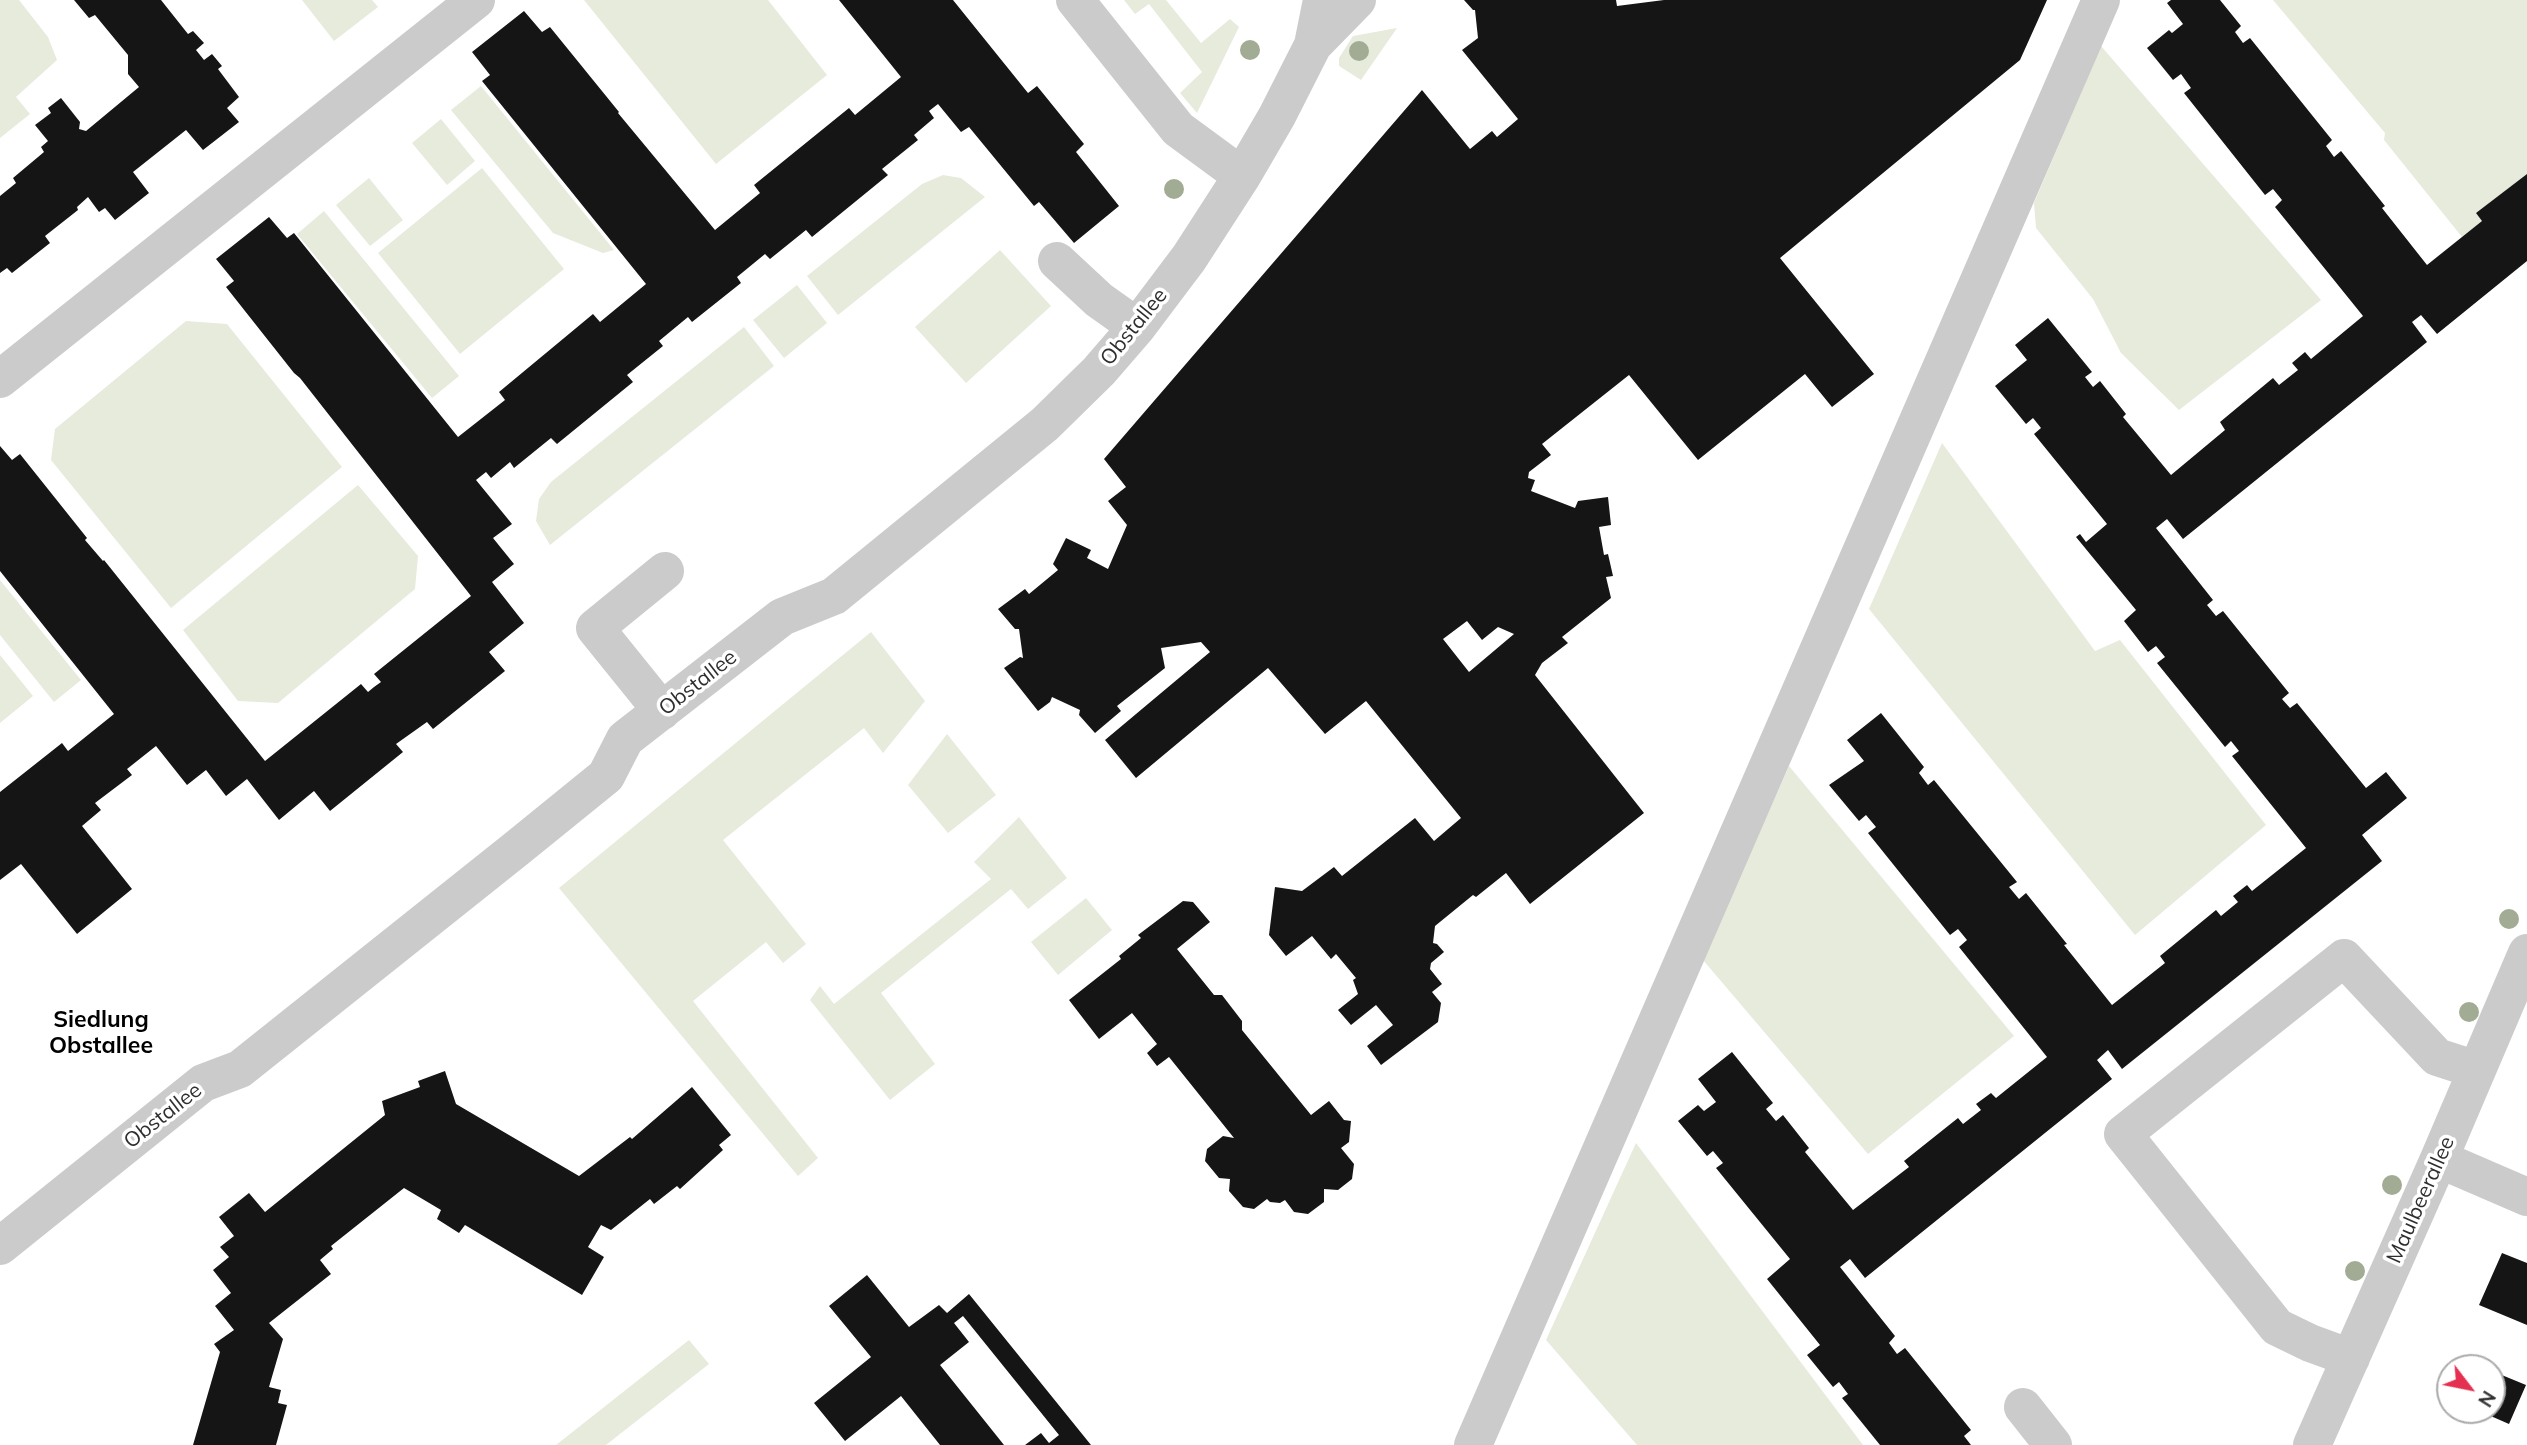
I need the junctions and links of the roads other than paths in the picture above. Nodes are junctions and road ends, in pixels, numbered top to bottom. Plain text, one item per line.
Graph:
1 (476, 0) edge
2 (1075, 0) edge
3 (1322, 0) edge
4 (1357, 0) edge
5 (2101, 0) edge
6 (1313, 46) junction
7 (1242, 176) junction
8 (1057, 261) dead end
9 (1136, 327) junction
10 (0, 379) edge
11 (665, 571) dead end
12 (662, 710) junction
13 (2527, 953) edge
14 (2477, 1070) junction
15 (2440, 1159) junction
16 (2527, 1197) edge
17 (0, 1245) edge
18 (2351, 1358) junction
19 (2023, 1407) dead end
20 (1473, 1445) edge
21 (2053, 1445) edge
22 (2312, 1445) edge

1 - 10 street
2 - 7 street
3 - 6 street, Obstallee
4 - 6 street, Obstallee
5 - 20 street
6 - 7 street, Obstallee
7 - 9 street, Obstallee
8 - 9 street
9 - 12 street, Obstallee
11 - 12 street
12 - 17 street, Obstallee
13 - 14 street, Maulbeerallee
14 - 15 street, Maulbeerallee
14 - 18 street
15 - 16 street
15 - 18 street, Maulbeerallee
18 - 22 street, Maulbeerallee
19 - 21 street

